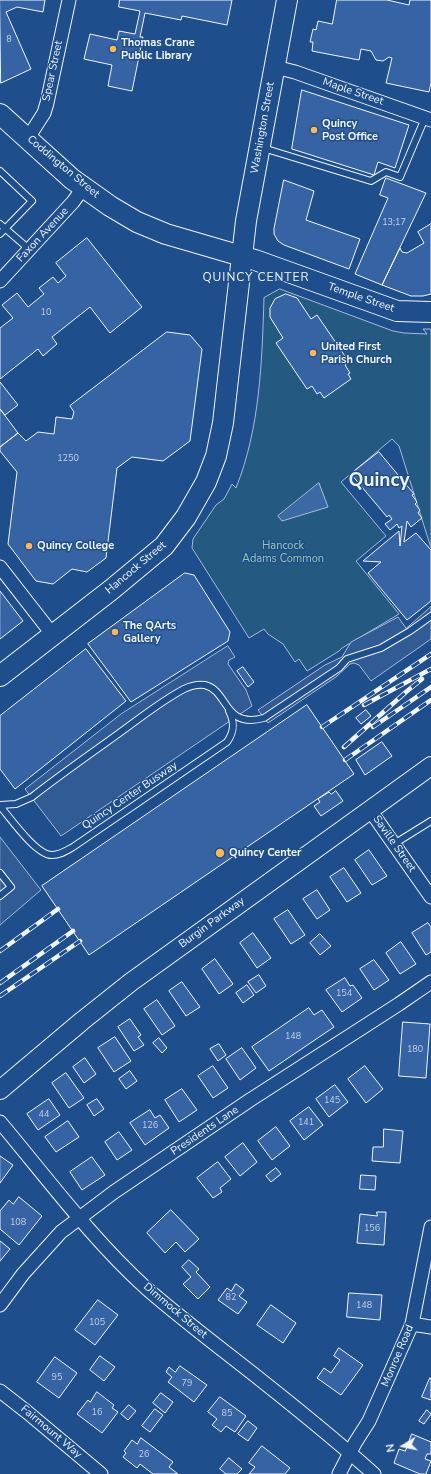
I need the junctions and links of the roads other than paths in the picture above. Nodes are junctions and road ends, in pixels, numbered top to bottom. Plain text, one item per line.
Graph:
1 (69, 0) edge
2 (287, 0) edge
3 (274, 67) junction
4 (0, 114) edge
5 (428, 119) edge
6 (28, 138) junction
7 (260, 147) junction
8 (0, 171) edge
9 (84, 188) junction
10 (2, 227) edge
11 (0, 234) edge
12 (29, 249) junction
13 (241, 256) junction
14 (0, 281) edge
15 (423, 312) edge
16 (0, 567) edge
17 (431, 616) edge
18 (53, 635) junction
19 (0, 676) edge
20 (227, 706) junction
21 (431, 766) edge
22 (0, 806) edge
23 (370, 810) junction
24 (431, 821) edge
25 (394, 844) junction
26 (0, 873) edge
27 (0, 896) edge
28 (431, 897) edge
29 (431, 982) edge
30 (0, 1090) edge
31 (0, 1122) edge
32 (80, 1218) junction
33 (431, 1228) edge
34 (0, 1305) edge
35 (412, 1324) junction
36 (431, 1327) edge
37 (0, 1391) edge
38 (350, 1453) junction
39 (101, 1474) edge
40 (339, 1474) edge
41 (374, 1474) edge

1 - 6 street, Spear Street
2 - 3 main road, Washington Street
3 - 5 street, Maple Street
3 - 7 main road, Washington Street
4 - 6 main road, Coddington Street
5 - 7 lane
6 - 9 main road, Coddington Street
7 - 13 main road, Washington Street
8 - 10 lane
9 - 12 street, Faxon Avenue
9 - 13 main road, Coddington Street
10 - 11 lane
10 - 12 lane
12 - 14 street, Faxon Avenue
13 - 15 main road, Temple Street
13 - 18 main road, Hancock Street
16 - 18 street
17 - 20 lane
18 - 19 main road, Hancock Street
20 - 22 lane
20 - 22 lane, Quincy Center Busway
21 - 23 main road, Burgin Parkway
23 - 25 street, Saville Street
23 - 30 main road, Burgin Parkway
24 - 25 lane
25 - 28 street, Saville Street
26 - 27 lane
29 - 32 street, Presidents Lane
31 - 32 street, Dimmock Street
32 - 34 street, Presidents Lane
32 - 38 street, Dimmock Street
33 - 35 street, Monroe Road
35 - 36 street
35 - 38 street, Monroe Road
37 - 39 street, Fairmount Way
38 - 40 street, Monroe Road
38 - 41 street, Dimmock Street

